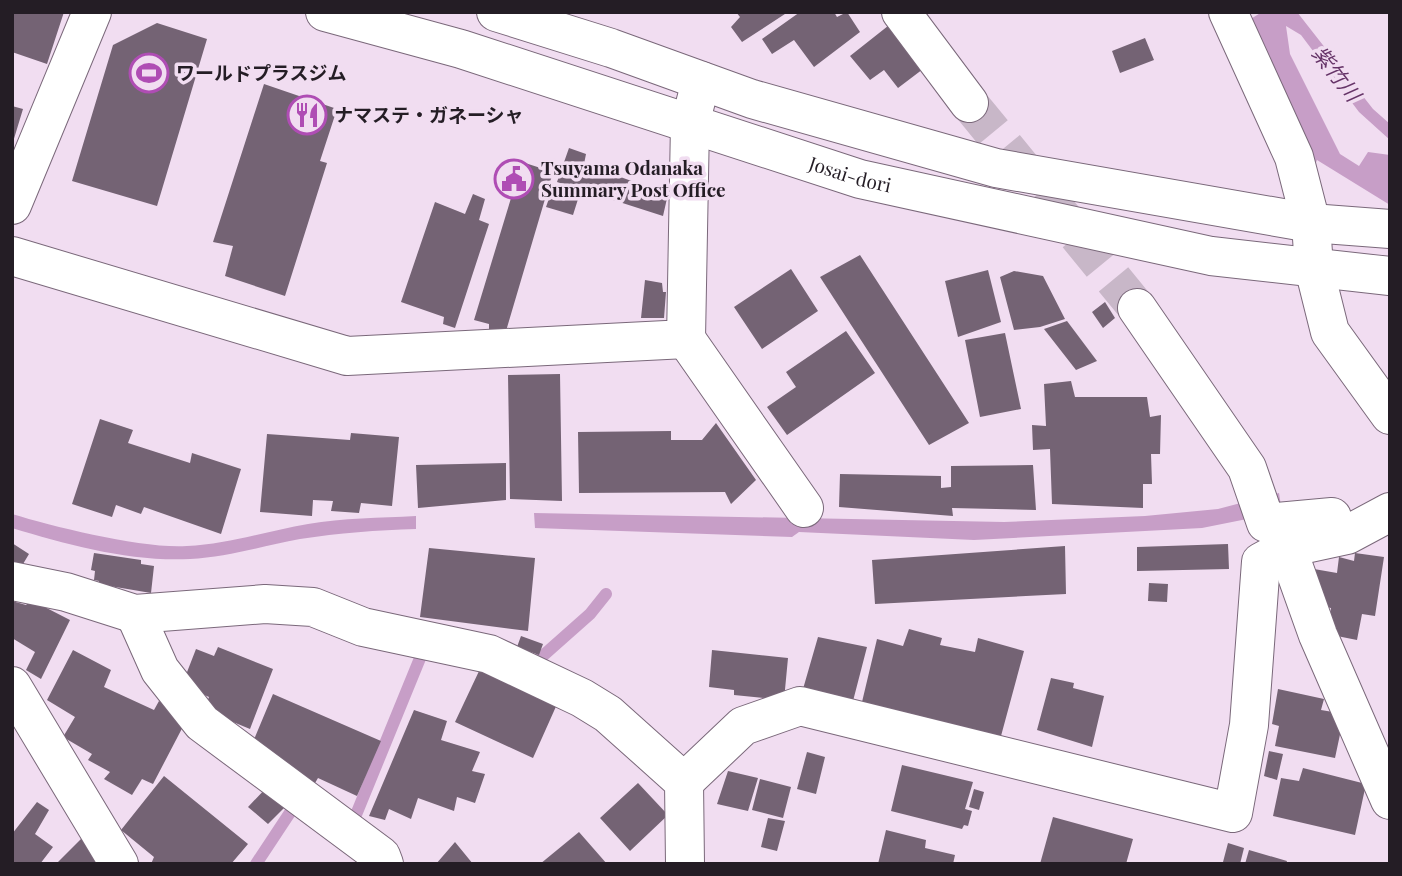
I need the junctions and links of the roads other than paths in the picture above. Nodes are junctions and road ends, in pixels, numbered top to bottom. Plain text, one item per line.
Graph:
1 (92, 12) edge
2 (326, 12) edge
3 (493, 12) edge
4 (901, 12) edge
5 (1228, 12) edge
6 (461, 49) junction
7 (701, 81) junction
8 (969, 103) tunnel mouth
9 (690, 124) junction
10 (12, 205) edge
11 (1311, 223) junction
12 (1390, 229) edge
13 (12, 256) edge
14 (1314, 268) junction
15 (1390, 276) edge
16 (1137, 308) tunnel mouth
17 (686, 339) junction
18 (1390, 415) edge
19 (804, 508) dead end
20 (1390, 511) edge
21 (1287, 548) junction
22 (12, 581) edge
23 (135, 614) junction
24 (12, 686) edge
25 (684, 782) junction
26 (1390, 800) edge
27 (120, 864) edge
28 (384, 864) edge
29 (685, 864) edge

1 - 10 street
2 - 6 street, Josai-dori
3 - 6 street
3 - 7 street
4 - 8 street
5 - 11 street
6 - 9 street, Josai-dori
7 - 9 street
7 - 11 street
9 - 14 street, Josai-dori
9 - 17 street
11 - 12 street
11 - 14 street
13 - 17 street
14 - 15 street, Josai-dori
14 - 18 street
16 - 20 street
17 - 19 street
20 - 21 street
21 - 25 street
21 - 26 street
22 - 23 street
23 - 25 street
23 - 28 street
24 - 27 street
25 - 29 street

